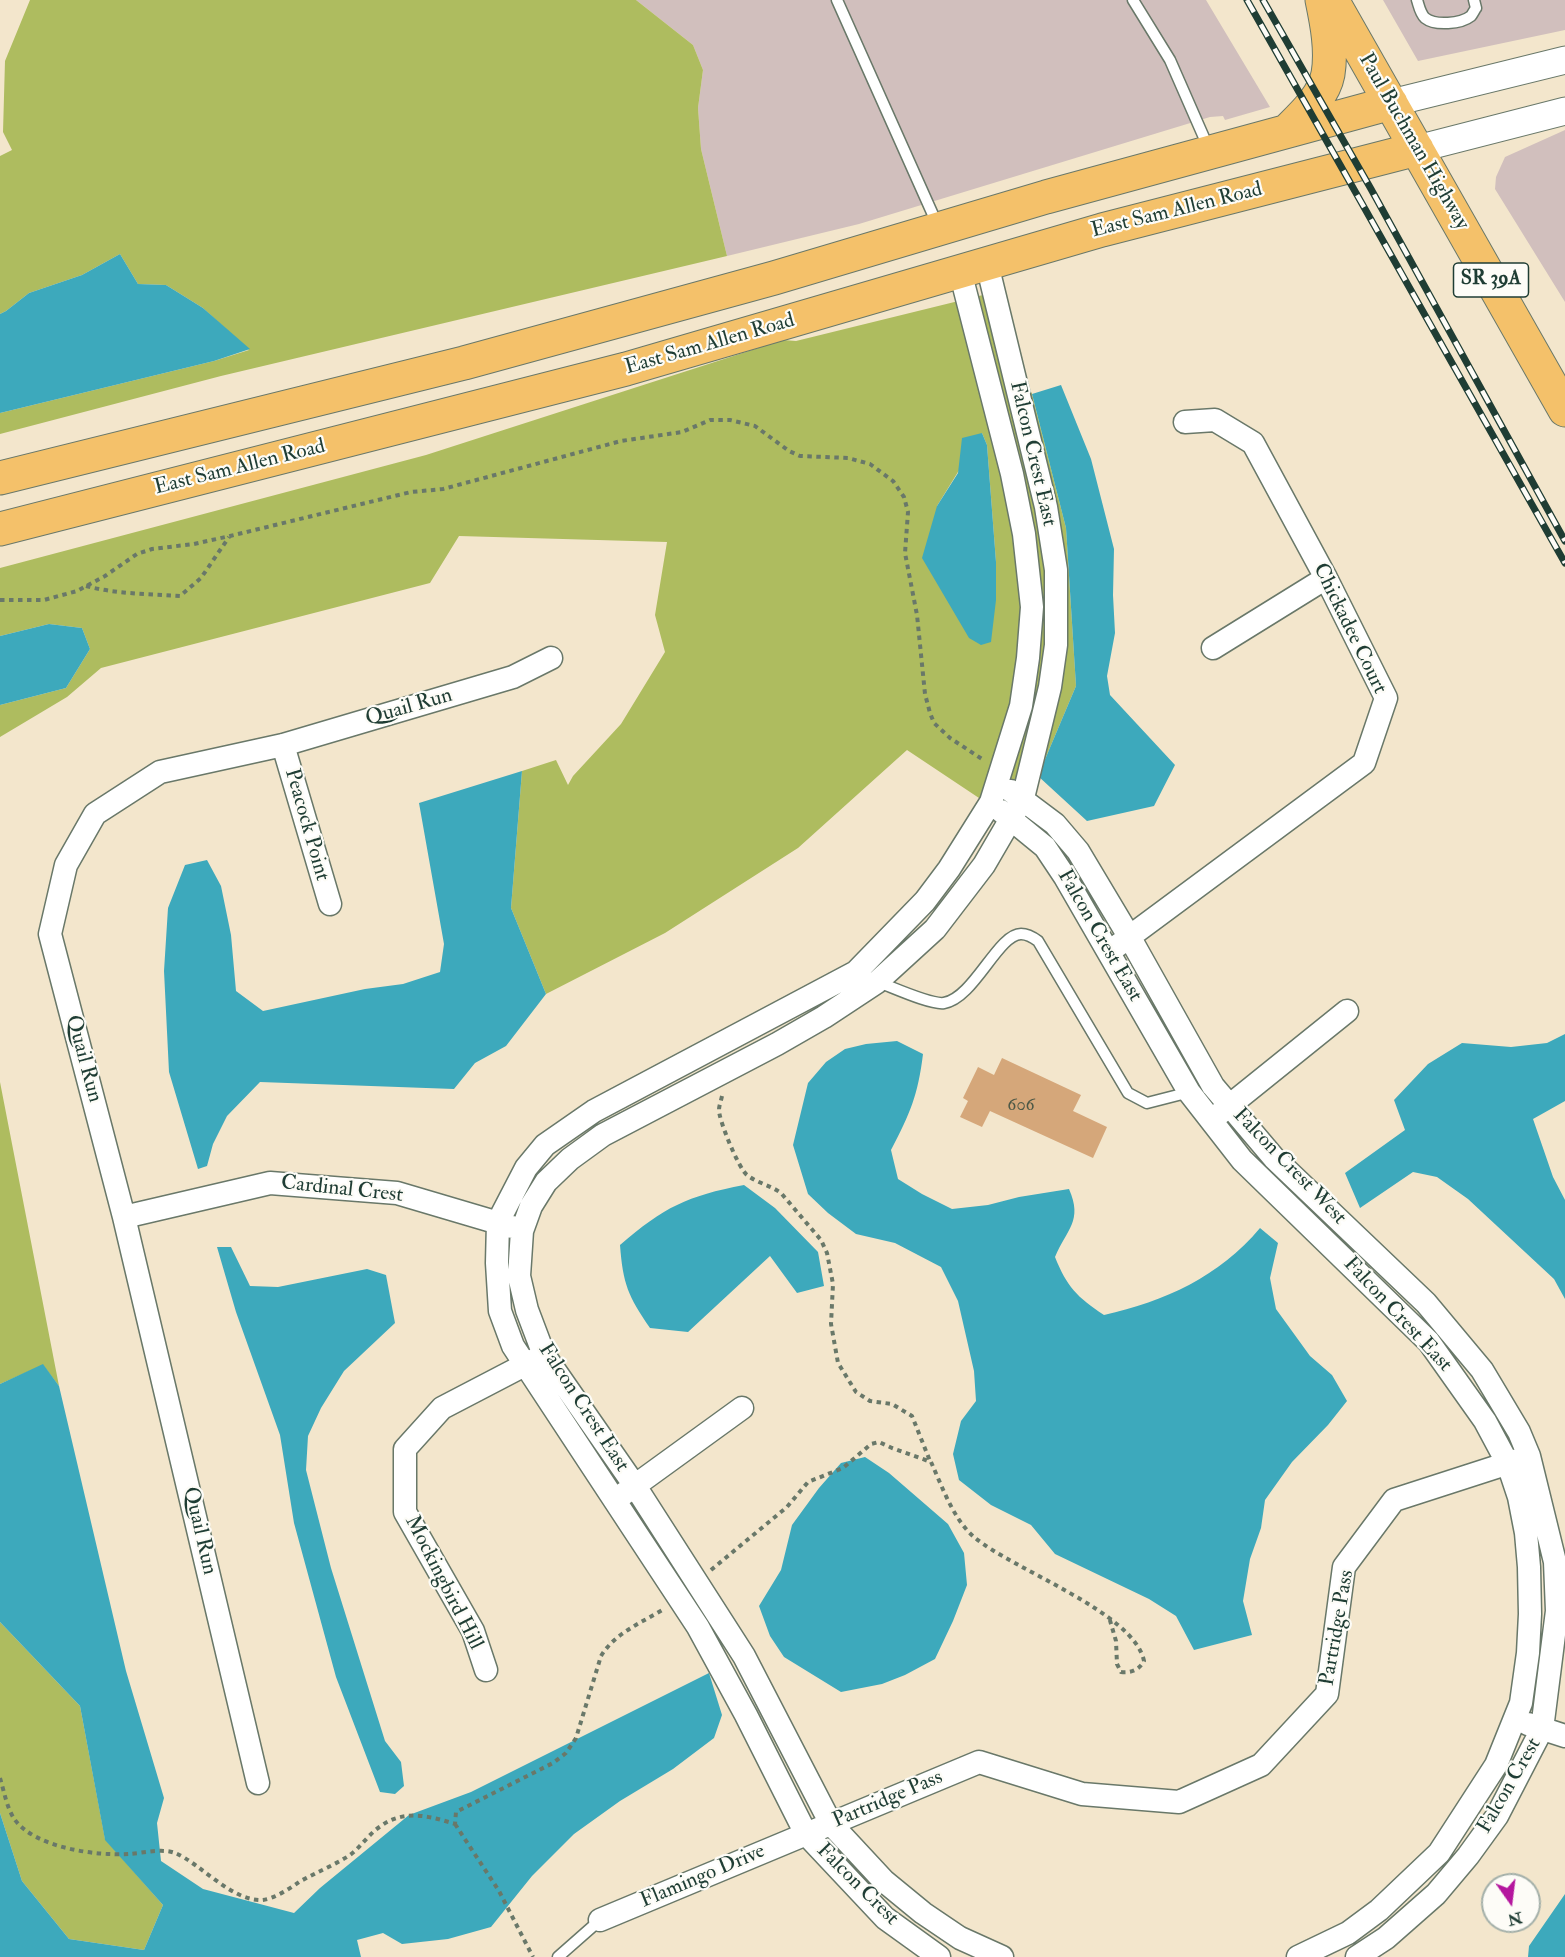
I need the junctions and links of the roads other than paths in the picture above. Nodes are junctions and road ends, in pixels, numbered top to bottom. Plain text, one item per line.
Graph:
1 (837, 0) edge
2 (1133, 0) edge
3 (1322, 0) edge
4 (1332, 0) edge
5 (1418, 0) edge
6 (1474, 0) edge
7 (1565, 60) edge
8 (1391, 103) junction
9 (1565, 111) edge
10 (1288, 130) junction
11 (1417, 149) junction
12 (1210, 152) junction
13 (939, 229) junction
14 (974, 268) junction
15 (1565, 410) edge
16 (1185, 422) dead end
17 (0, 478) edge
18 (0, 529) edge
19 (1050, 532) junction
20 (1024, 534) junction
21 (1326, 578) junction
22 (1213, 648) dead end
23 (551, 658) dead end
24 (283, 745) junction
25 (996, 787) junction
26 (1023, 798) junction
27 (1011, 819) junction
28 (330, 904) dead end
29 (1130, 938) junction
30 (1108, 951) junction
31 (856, 972) junction
32 (877, 982) junction
33 (1347, 1011) dead end
34 (654, 1079) junction
35 (1212, 1086) junction
36 (1189, 1092) junction
37 (666, 1101) junction
38 (1231, 1106) junction
39 (1210, 1119) junction
40 (124, 1217) junction
41 (498, 1222) junction
42 (522, 1231) junction
43 (1405, 1283) junction
44 (1389, 1302) junction
45 (535, 1360) junction
46 (742, 1407) dead end
47 (1529, 1456) junction
48 (1508, 1464) junction
49 (634, 1486) junction
50 (614, 1502) junction
51 (1560, 1561) edge
52 (1529, 1568) junction
53 (486, 1670) dead end
54 (754, 1674) junction
55 (731, 1687) junction
56 (1515, 1720) junction
57 (1542, 1729) junction
58 (1565, 1736) edge
59 (258, 1783) dead end
60 (831, 1824) junction
61 (806, 1834) junction
62 (1417, 1874) junction
63 (1436, 1894) junction
64 (600, 1920) joint
65 (558, 1957) edge
66 (939, 1957) edge
67 (1002, 1957) edge
68 (1298, 1957) edge
69 (1356, 1957) edge

1 - 13 lane
2 - 12 lane
3 - 10 main road
4 - 8 main road, Paul Buchman Highway / SR 39A
5 - 6 lane
7 - 8 street
8 - 10 main road
8 - 11 main road, Paul Buchman Highway / SR 39A
9 - 11 street
10 - 12 main road
11 - 14 main road, East Sam Allen Road
11 - 15 main road, Paul Buchman Highway / SR 39A
12 - 13 main road
13 - 17 main road
14 - 18 main road, East Sam Allen Road
14 - 19 street, Falcon Crest East
14 - 20 street, Falcon Crest East
16 - 21 street, Chickadee Court
19 - 20 street
19 - 26 street, Falcon Crest East
20 - 25 street, Falcon Crest East
21 - 22 street
21 - 29 street, Chickadee Court
23 - 24 street, Quail Run
24 - 28 street, Peacock Point
24 - 40 street, Quail Run
25 - 26 street, Falcon Crest West
25 - 27 street, Falcon Crest East
25 - 31 street, Falcon Crest East
26 - 27 street, Falcon Crest East
26 - 29 street, Falcon Crest West
27 - 30 street, Falcon Crest East
27 - 32 street, Falcon Crest East
29 - 30 street, Chickadee Court
29 - 35 street, Falcon Crest West
30 - 36 street, Falcon Crest East
31 - 32 lane
31 - 34 street, Falcon Crest East
32 - 36 lane
32 - 37 street, Falcon Crest East
33 - 38 street
34 - 37 street
34 - 41 street, Falcon Crest East
35 - 36 lane
35 - 38 street, Falcon Crest West
36 - 39 street, Falcon Crest East
37 - 42 street, Falcon Crest East
38 - 39 street
38 - 43 street, Falcon Crest West
39 - 44 street, Falcon Crest East
40 - 41 street, Cardinal Crest
40 - 59 street, Quail Run
41 - 42 street, Cardinal Crest
41 - 45 street, Falcon Crest East
42 - 45 street, Falcon Crest East
43 - 44 street
43 - 47 street, Falcon Crest West
44 - 48 street, Falcon Crest East
45 - 49 street, Falcon Crest East
45 - 50 street, Falcon Crest East
45 - 53 street, Mockingbird Hill
46 - 49 street
47 - 48 street, Partridge Pass
47 - 51 street, Falcon Crest West
48 - 52 street, Falcon Crest East
48 - 60 street, Partridge Pass
49 - 50 street
49 - 54 street, Falcon Crest East
50 - 55 street, Falcon Crest East
51 - 52 street
51 - 57 street, Falcon Crest
52 - 56 street, Falcon Crest East
54 - 55 street
54 - 60 street, Falcon Crest East
55 - 61 street, Falcon Crest East
56 - 57 street
56 - 62 street, Falcon Crest East
57 - 58 street
57 - 63 street, Falcon Crest
60 - 61 street, Partridge Pass
60 - 67 street, Falcon Crest East
61 - 64 street, Flamingo Drive
61 - 66 street, Falcon Crest
62 - 63 street
62 - 68 street, Falcon Crest East
63 - 69 street, Falcon Crest
64 - 65 lane

